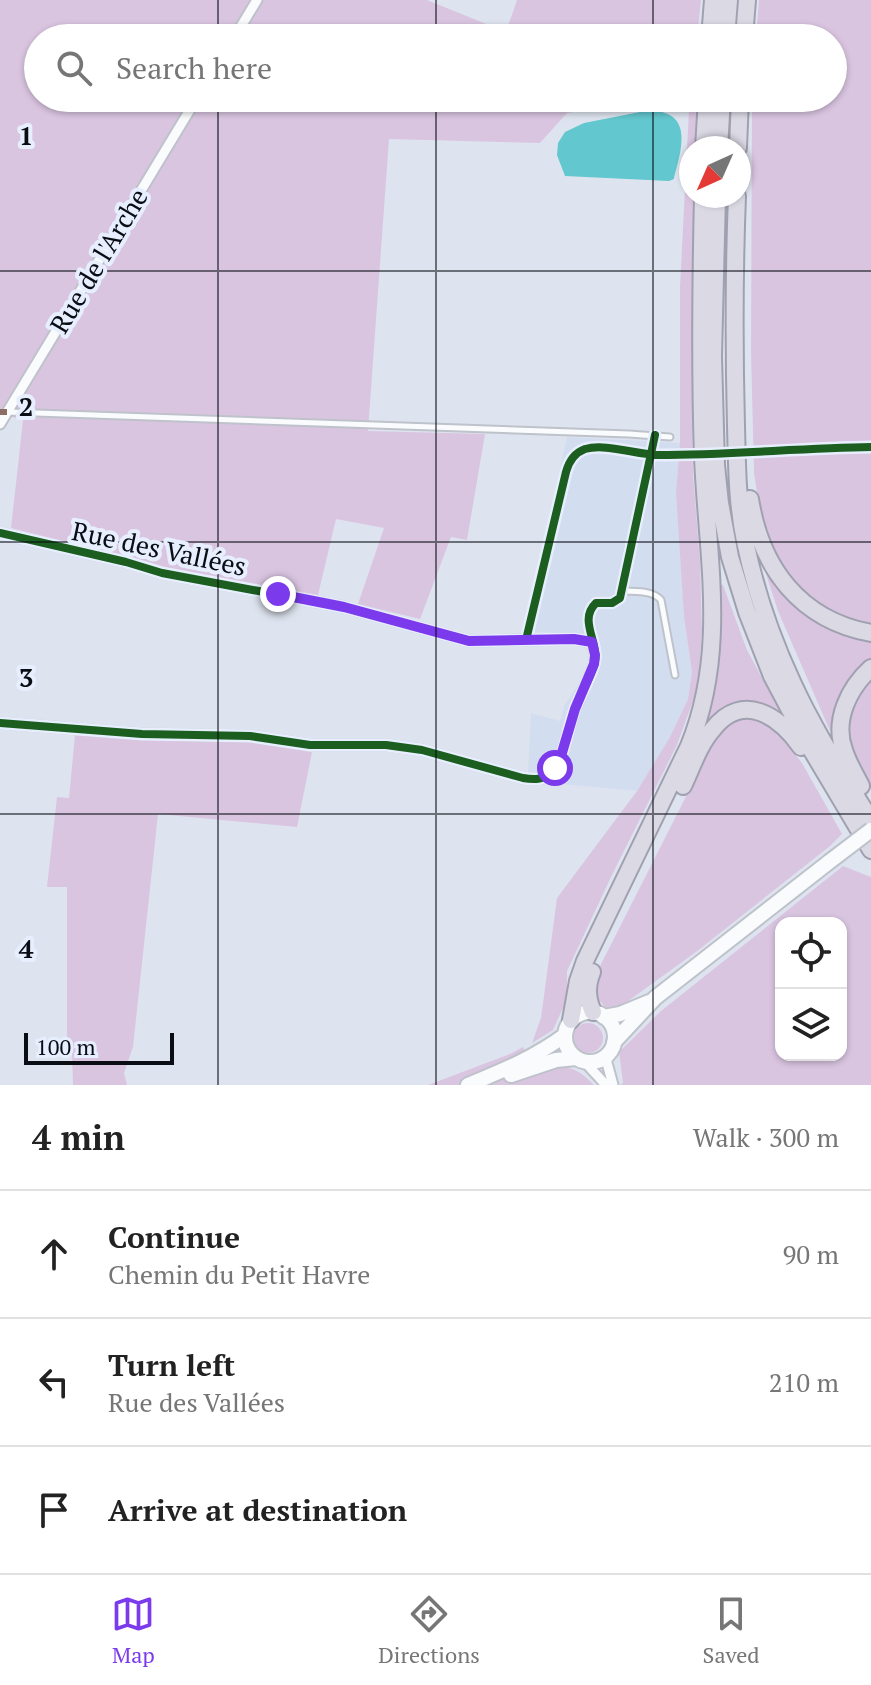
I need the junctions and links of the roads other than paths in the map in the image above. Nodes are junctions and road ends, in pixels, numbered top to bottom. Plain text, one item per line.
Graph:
1 (257, 0) edge
2 (713, 0) edge
3 (729, 0) edge
4 (747, 0) edge
5 (242, 24) edge
6 (711, 24) edge
7 (727, 24) edge
8 (745, 24) edge
9 (189, 112) edge
10 (706, 112) edge
11 (721, 112) edge
12 (739, 112) edge
13 (705, 136) edge
14 (720, 136) edge
15 (738, 136) edge
16 (703, 208) edge
17 (717, 208) edge
18 (737, 208) edge
19 (7, 412) junction
20 (0, 424) edge
21 (736, 431) junction
22 (655, 435) junction
23 (670, 437) dead end
24 (0, 533) edge
25 (622, 591) junction
26 (871, 633) edge
27 (592, 642) junction
28 (871, 668) edge
29 (675, 675) dead end
30 (0, 723) edge
31 (871, 810) edge
32 (871, 821) edge
33 (871, 830) edge
34 (871, 850) edge
35 (655, 998) junction
36 (599, 1014) junction
37 (568, 1027) junction
38 (610, 1048) junction
39 (580, 1059) junction
40 (470, 1085) edge
41 (606, 1085) edge
42 (613, 1085) edge

1 - 5 street
2 - 6 highway
3 - 7 highway
4 - 8 highway
9 - 19 street, Rue de l'Arche
10 - 13 highway
11 - 14 highway
12 - 15 highway
16 - 37 highway
17 - 34 highway
18 - 21 highway
19 - 20 street, Rue de l'Arche
19 - 22 lane
21 - 26 highway
21 - 32 highway
22 - 23 lane
22 - 25 street
24 - 27 street, Rue des Vallées
25 - 27 street
25 - 29 lane
27 - 30 street
28 - 31 highway
33 - 35 main road, bridge
34 - 36 highway
35 - 36 main road
35 - 38 main road
36 - 37 main road
36 - 38 main road
37 - 39 main road
37 - 40 main road
38 - 39 main road
38 - 42 street
39 - 40 main road
39 - 41 street

